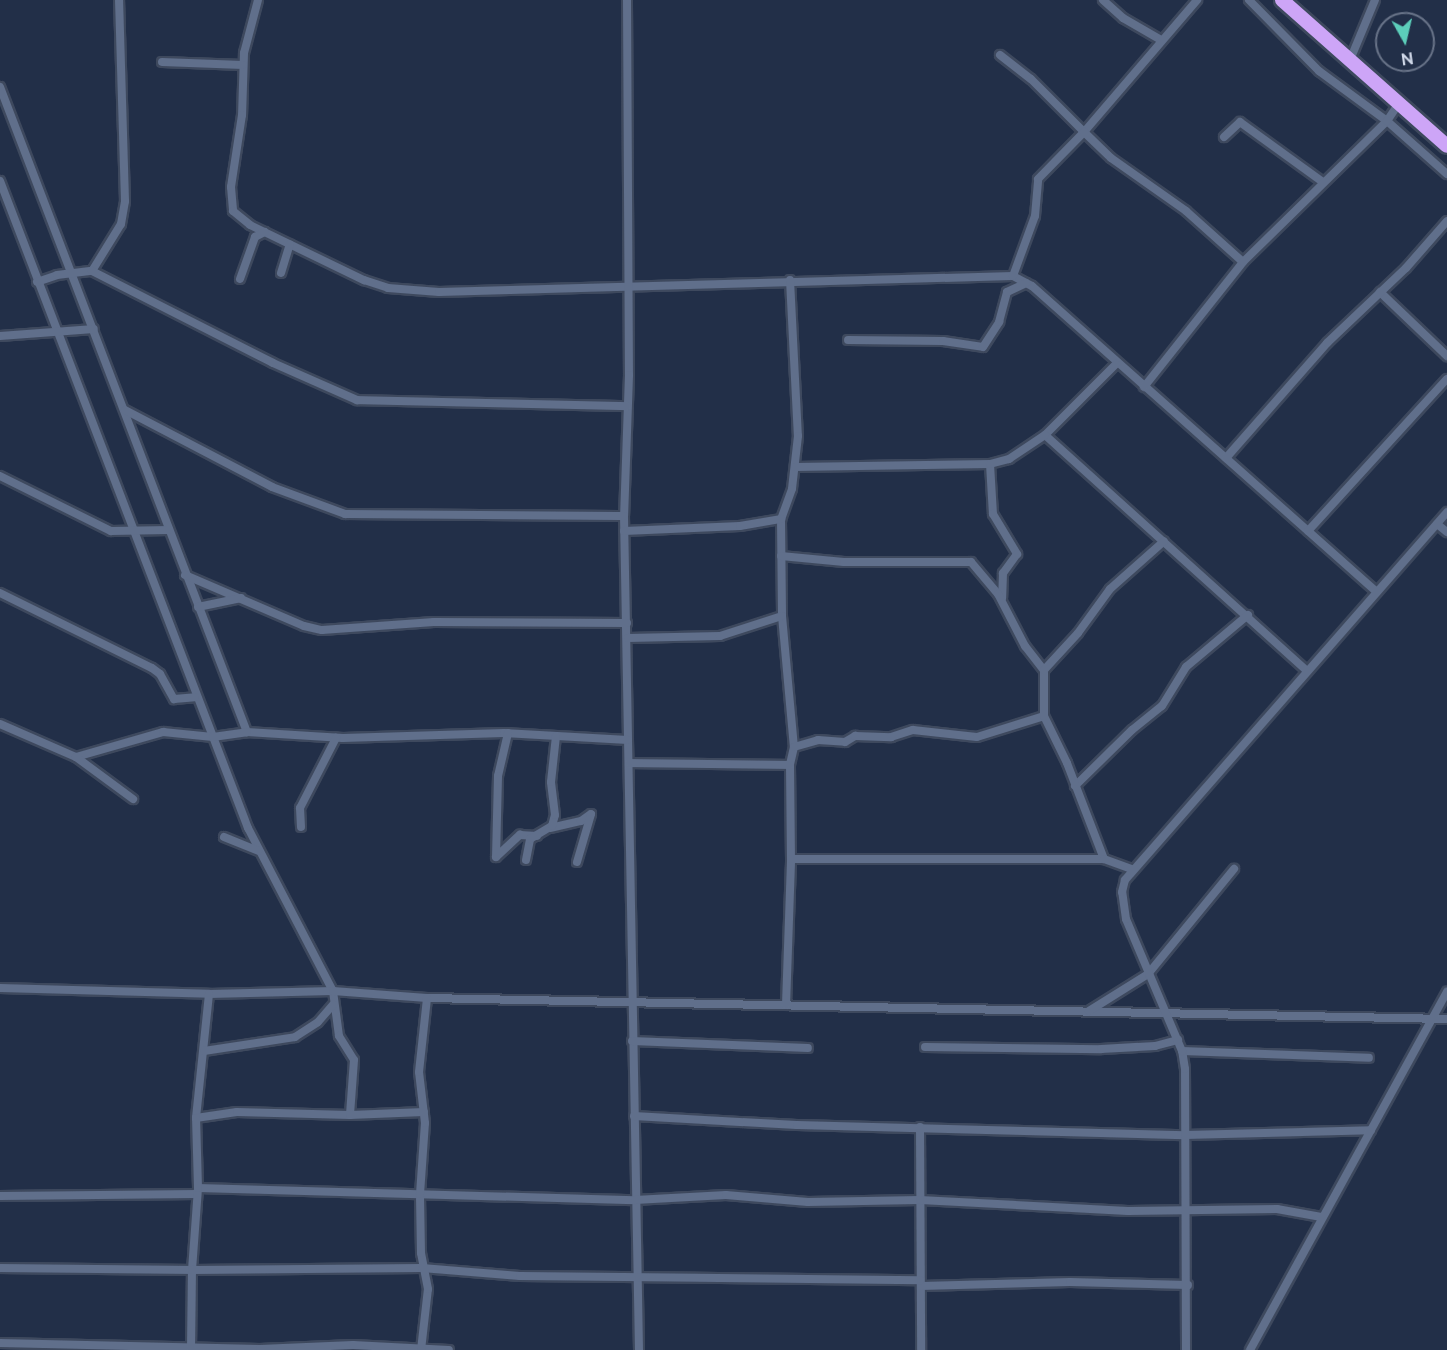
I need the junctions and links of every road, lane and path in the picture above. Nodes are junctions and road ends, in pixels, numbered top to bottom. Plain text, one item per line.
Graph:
1 (119, 0) edge
2 (258, 0) edge
3 (627, 0) edge
4 (1103, 0) edge
5 (1197, 0) edge
6 (1249, 0) edge
7 (1282, 0) edge
8 (1375, 0) edge
9 (1161, 40) junction
10 (1000, 55) dead end
11 (1350, 60) junction
12 (162, 62) dead end
13 (243, 65) junction
14 (0, 87) edge
15 (1399, 103) junction
16 (1387, 121) junction
17 (1084, 132) junction
18 (1224, 136) dead end
19 (1447, 146) edge
20 (1447, 174) edge
21 (0, 181) edge
22 (1323, 182) junction
23 (1447, 221) edge
24 (265, 232) junction
25 (290, 244) junction
26 (1244, 262) junction
27 (73, 271) junction
28 (92, 271) junction
29 (281, 273) dead end
30 (1013, 276) junction
31 (240, 279) dead end
32 (790, 280) junction
33 (38, 282) junction
34 (1026, 283) junction
35 (627, 286) junction
36 (1380, 292) junction
37 (94, 329) junction
38 (57, 334) junction
39 (0, 336) edge
40 (848, 340) dead end
41 (1447, 356) edge
42 (1116, 364) junction
43 (1447, 379) edge
44 (1144, 387) junction
45 (627, 406) junction
46 (125, 410) junction
47 (1045, 435) junction
48 (1226, 458) junction
49 (990, 464) junction
50 (795, 467) junction
51 (0, 476) edge
52 (1447, 513) edge
53 (624, 516) junction
54 (780, 522) junction
55 (1437, 524) junction
56 (168, 530) junction
57 (135, 531) junction
58 (624, 531) junction
59 (1308, 531) junction
60 (1447, 532) edge
61 (1164, 541) junction
62 (781, 556) junction
63 (185, 575) junction
64 (1377, 592) junction
65 (0, 593) edge
66 (243, 598) junction
67 (1002, 603) junction
68 (198, 607) junction
69 (1248, 615) junction
70 (782, 616) junction
71 (627, 623) junction
72 (628, 638) junction
73 (1044, 670) junction
74 (1306, 670) junction
75 (195, 697) junction
76 (1044, 716) junction
77 (0, 724) edge
78 (247, 732) junction
79 (508, 733) junction
80 (556, 736) junction
81 (213, 737) junction
82 (336, 738) junction
83 (628, 740) junction
84 (794, 747) junction
85 (76, 758) junction
86 (629, 763) junction
87 (790, 765) junction
88 (1075, 786) junction
89 (133, 799) dead end
90 (301, 827) dead end
91 (550, 828) junction
92 (537, 836) junction
93 (224, 837) dead end
94 (258, 851) junction
95 (791, 859) junction
96 (1104, 859) junction
97 (525, 860) dead end
98 (577, 862) dead end
99 (1132, 869) junction
100 (1234, 869) dead end
101 (1148, 974) junction
102 (0, 988) edge
103 (333, 991) junction
104 (1447, 992) edge
105 (209, 994) junction
106 (427, 998) junction
107 (631, 1002) junction
108 (333, 1005) junction
109 (786, 1005) junction
110 (1089, 1011) junction
111 (1165, 1013) junction
112 (1432, 1019) junction
113 (1447, 1019) edge
114 (1178, 1040) junction
115 (632, 1041) junction
116 (925, 1047) dead end
117 (808, 1048) dead end
118 (204, 1051) junction
119 (1182, 1051) junction
120 (1369, 1058) dead end
121 (424, 1112) junction
122 (410, 1113) junction
123 (350, 1115) junction
124 (634, 1116) junction
125 (196, 1118) junction
126 (425, 1123) junction
127 (920, 1127) junction
128 (1371, 1130) junction
129 (1185, 1135) junction
130 (198, 1191) junction
131 (420, 1194) junction
132 (0, 1196) edge
133 (635, 1200) junction
134 (920, 1200) junction
135 (1186, 1211) junction
136 (1321, 1217) junction
137 (0, 1268) edge
138 (422, 1268) junction
139 (192, 1270) junction
140 (637, 1276) junction
141 (921, 1283) junction
142 (1188, 1285) junction
143 (0, 1343) edge
144 (191, 1348) edge
145 (421, 1349) edge
146 (449, 1350) edge
147 (639, 1350) edge
148 (921, 1350) edge
149 (1186, 1350) edge
150 (1250, 1350) edge

1 - 28 street
2 - 13 street
3 - 35 street
4 - 9 street
5 - 9 street
6 - 16 street
7 - 11 highway
8 - 11 street
9 - 17 street
10 - 17 street
11 - 15 highway
12 - 13 street
13 - 24 street
14 - 27 street
15 - 16 street
15 - 19 highway
16 - 20 street
16 - 22 street
17 - 26 street
17 - 30 street
18 - 22 street
21 - 33 street
22 - 26 street
23 - 36 street
24 - 25 street
24 - 31 street
25 - 29 street
25 - 35 street
26 - 44 street
27 - 28 street
27 - 33 street
27 - 37 street
28 - 45 street
30 - 32 street
30 - 34 street
32 - 35 street
32 - 50 street
33 - 38 street
34 - 40 street
34 - 42 street
35 - 45 street
36 - 41 street
36 - 48 street
37 - 38 street
37 - 46 street
38 - 39 street
38 - 57 street
42 - 44 street
42 - 47 street
43 - 59 street
44 - 48 street
45 - 53 street
46 - 53 street
46 - 56 street
47 - 49 street
47 - 61 street
48 - 59 street
49 - 50 street
49 - 67 street
50 - 54 street
51 - 57 street
52 - 55 street
53 - 58 street
54 - 58 street
54 - 62 street
55 - 60 street
55 - 64 street
56 - 57 street
56 - 63 street
57 - 75 street
58 - 71 street
59 - 64 street
61 - 69 street
61 - 73 street
62 - 67 street
62 - 70 street
63 - 66 street
63 - 68 street
64 - 74 street
65 - 75 street
66 - 68 street
66 - 71 street
67 - 73 street
68 - 78 street
69 - 74 street
69 - 88 street
70 - 72 street
70 - 84 street
71 - 72 street
72 - 83 street
73 - 76 street
74 - 99 street
75 - 81 street
76 - 84 street
76 - 88 street
77 - 85 street
78 - 81 street
78 - 82 street
79 - 80 street
79 - 82 street
79 - 92 street
80 - 83 street
80 - 91 street
81 - 85 street
81 - 94 street
82 - 90 street
83 - 86 street
84 - 87 street
85 - 89 street
86 - 87 street
86 - 107 street
87 - 95 street
88 - 96 street
91 - 92 street
91 - 98 street
92 - 97 street
93 - 94 street
94 - 103 street
95 - 96 street
95 - 109 street
96 - 99 street
99 - 101 street
100 - 101 street
101 - 110 street
101 - 111 street
102 - 105 street
103 - 105 street
103 - 106 street
103 - 108 street
104 - 112 street
105 - 118 street
106 - 107 street
106 - 121 street
107 - 109 street
107 - 115 street
108 - 118 street
108 - 123 street
109 - 110 street
110 - 111 street
111 - 112 street
111 - 114 street
112 - 113 street
112 - 128 street
114 - 116 street
114 - 119 street
115 - 117 street
115 - 124 street
118 - 125 street
119 - 120 street
119 - 129 street
121 - 122 street
121 - 126 street
122 - 123 street
122 - 126 street
123 - 125 street
124 - 127 street
124 - 133 street
125 - 130 street
126 - 131 street
127 - 129 street
127 - 134 street
128 - 129 street
128 - 136 street
129 - 135 street
130 - 131 street
130 - 132 street
130 - 139 street
131 - 133 street
131 - 138 street
133 - 134 street
133 - 140 street
134 - 135 street
134 - 141 street
135 - 136 street
135 - 142 street
136 - 150 street
137 - 139 street
138 - 139 street
138 - 140 street
138 - 145 street
139 - 144 street
140 - 141 street
140 - 147 street
141 - 142 street
141 - 148 street
142 - 149 street
143 - 144 street
144 - 145 street
145 - 146 street

